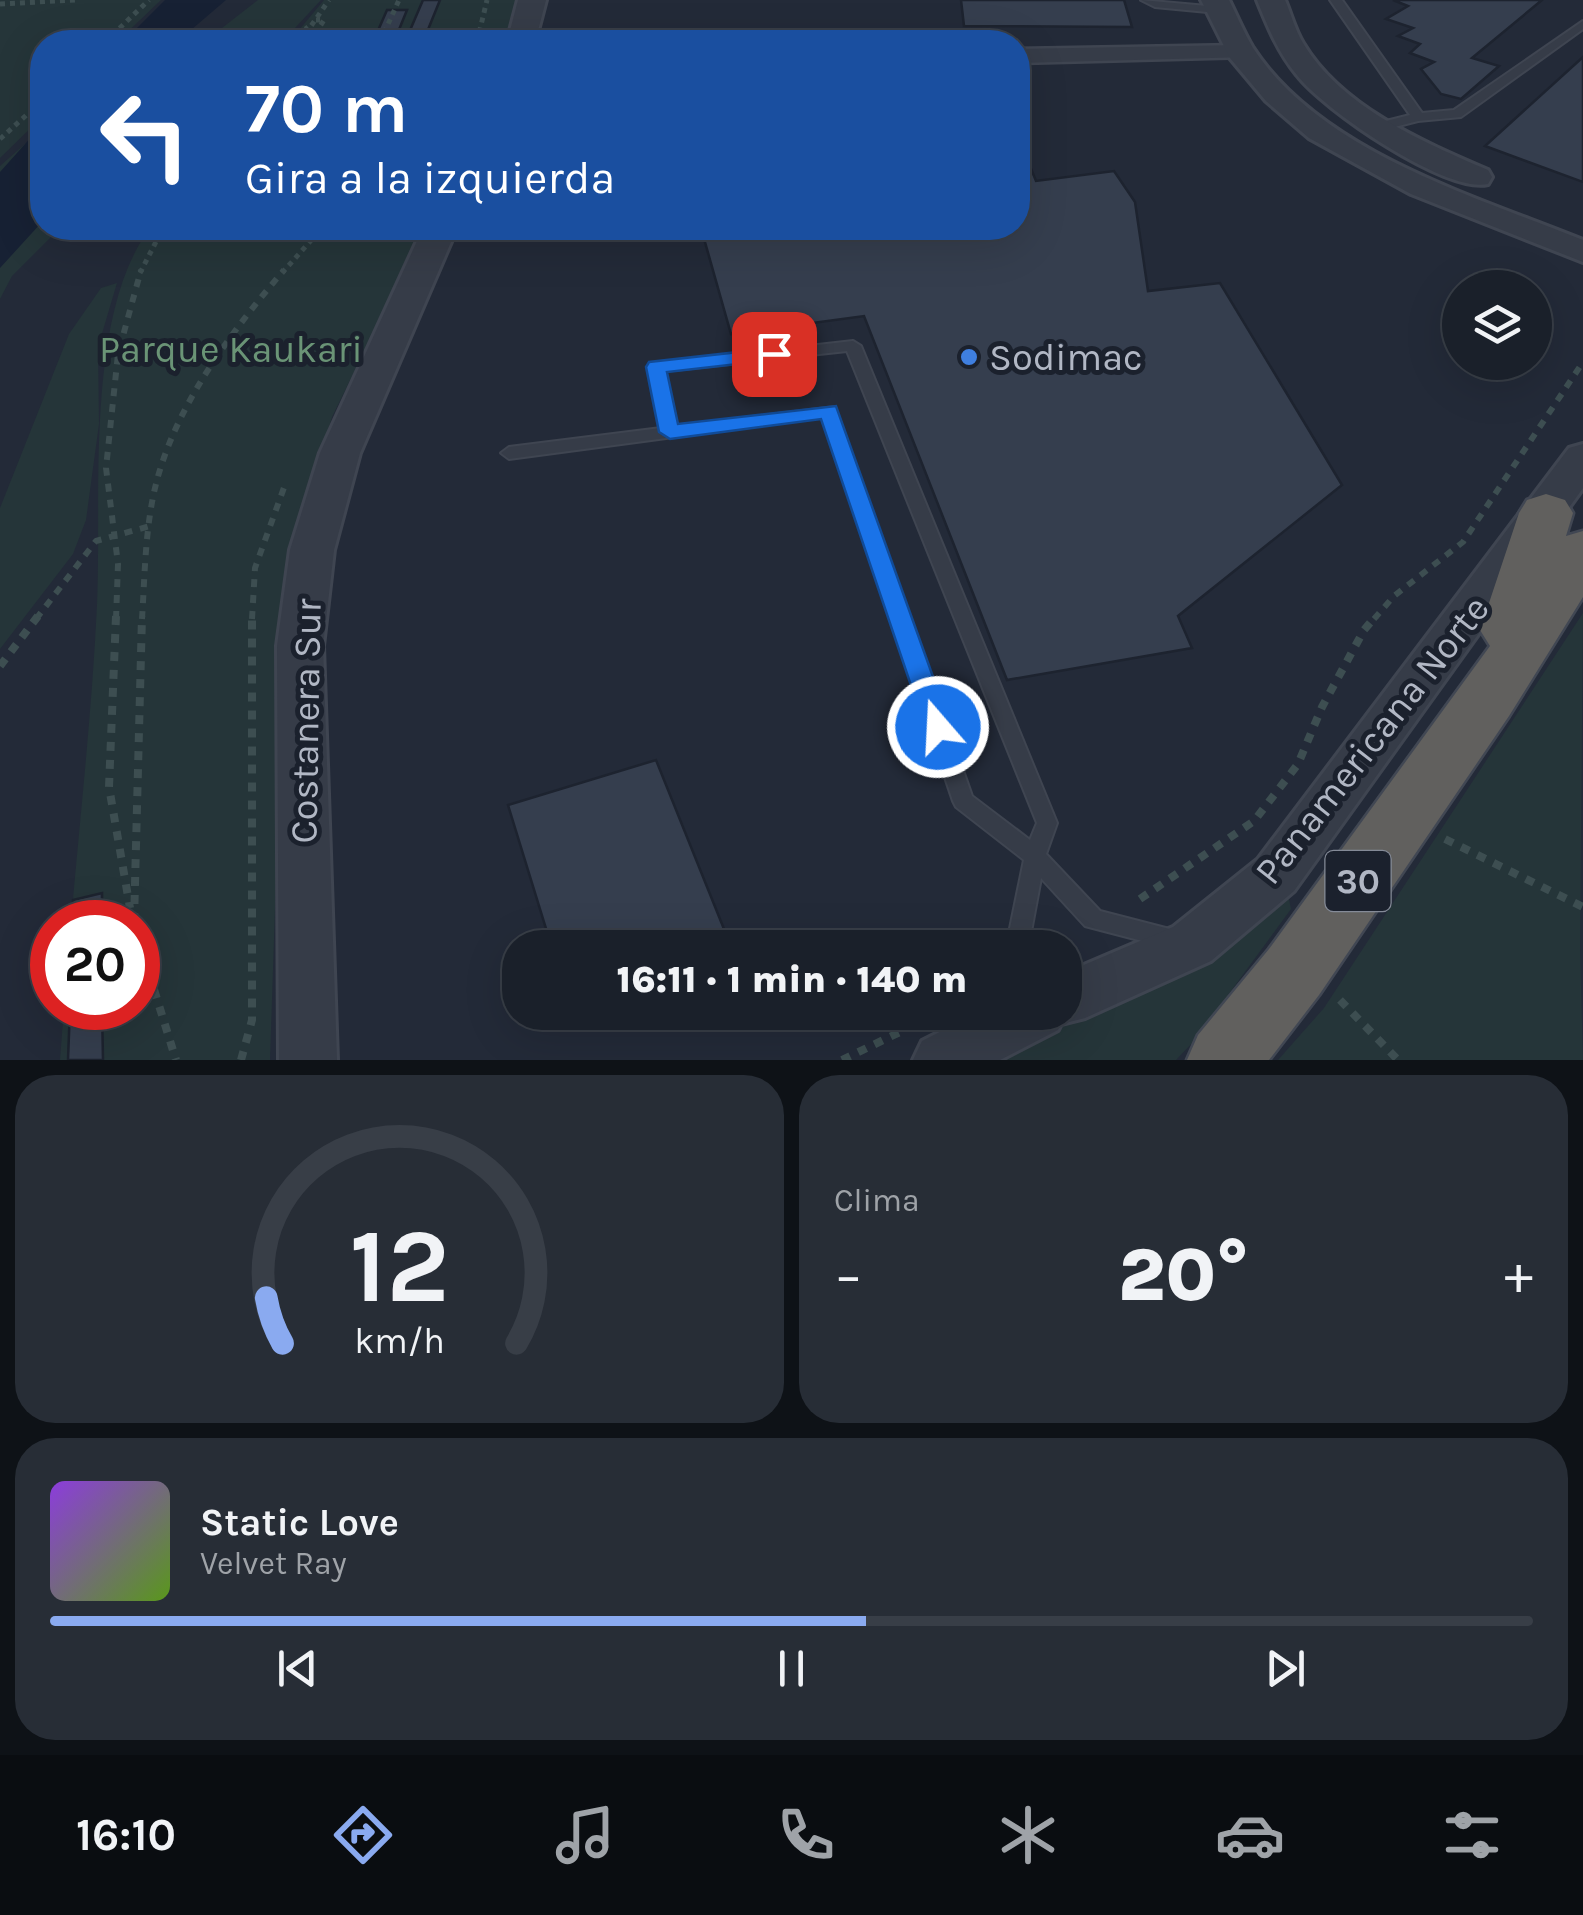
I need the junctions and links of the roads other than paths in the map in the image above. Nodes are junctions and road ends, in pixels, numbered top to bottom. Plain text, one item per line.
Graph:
1 (532, 0) edge
2 (1147, 0) edge
3 (1272, 0) edge
4 (1336, 0) edge
5 (1216, 5) edge
6 (1583, 24) edge
7 (524, 30) edge
8 (1030, 47) edge
9 (1241, 52) junction
10 (1418, 117) junction
11 (1379, 127) junction
12 (1512, 208) junction
13 (1583, 220) edge
14 (435, 240) edge
15 (1583, 252) edge
16 (670, 432) junction
17 (509, 453) dead end
18 (1583, 458) edge
19 (1564, 532) edge
20 (1035, 856) junction
21 (1021, 930) edge
22 (1192, 944) junction
23 (1082, 993) edge
24 (973, 1030) edge
25 (924, 1044) edge
26 (308, 1060) edge
27 (1224, 1060) edge

1 - 7 street
2 - 5 lane
3 - 11 street
4 - 10 lane
5 - 9 street
6 - 10 lane
8 - 9 street
9 - 12 street
10 - 11 lane
11 - 12 street
12 - 13 street
12 - 15 street
14 - 26 street, Costanera Sur
16 - 17 lane
16 - 20 lane
16 - 20 lane
18 - 19 street, Panamericana Norte
19 - 22 street, Panamericana Norte
19 - 27 highway, Panamericana Norte / 30
20 - 21 lane
20 - 22 lane
22 - 23 street, Panamericana Norte
24 - 25 street

